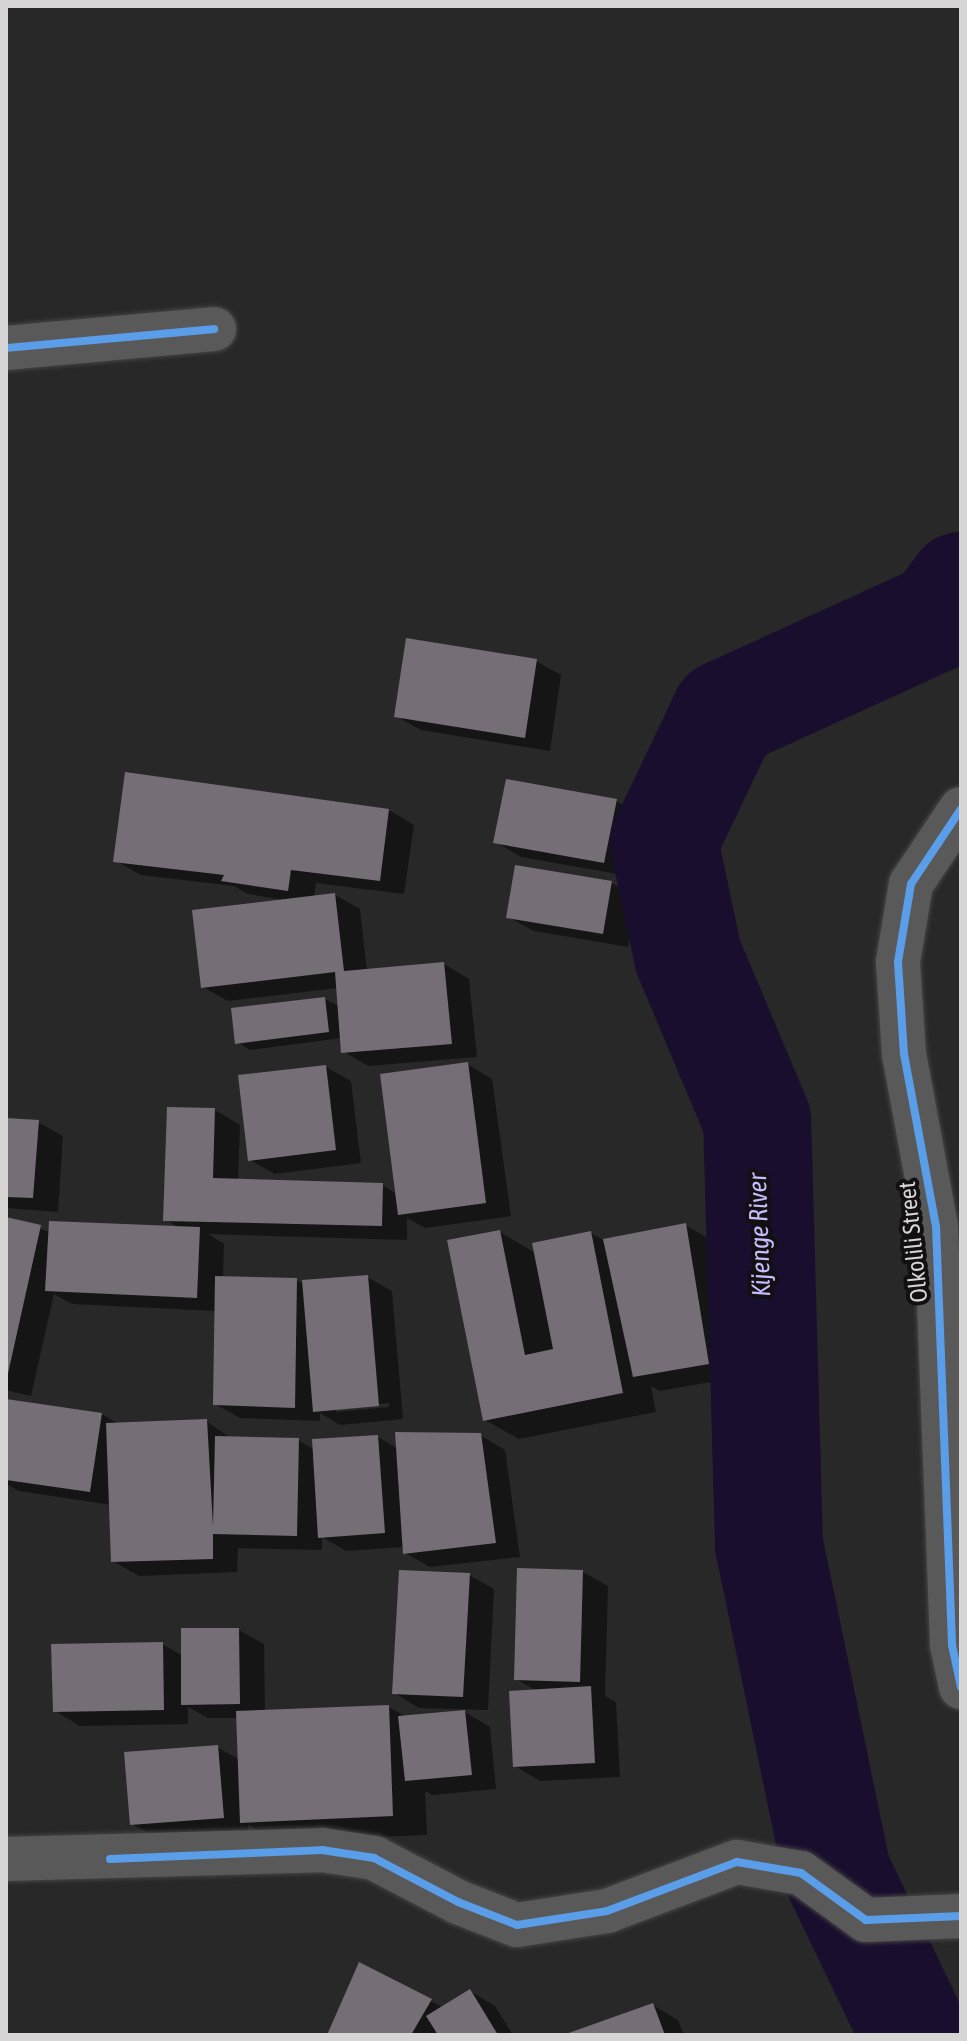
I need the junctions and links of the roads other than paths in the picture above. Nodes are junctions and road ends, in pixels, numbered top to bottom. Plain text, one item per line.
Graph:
1 (214, 329) dead end
2 (6, 348) edge
3 (961, 809) edge
4 (961, 1687) edge
5 (6, 1859) edge
6 (961, 1916) edge

1 - 2 street
3 - 4 street, Olkolili Street
5 - 6 street

